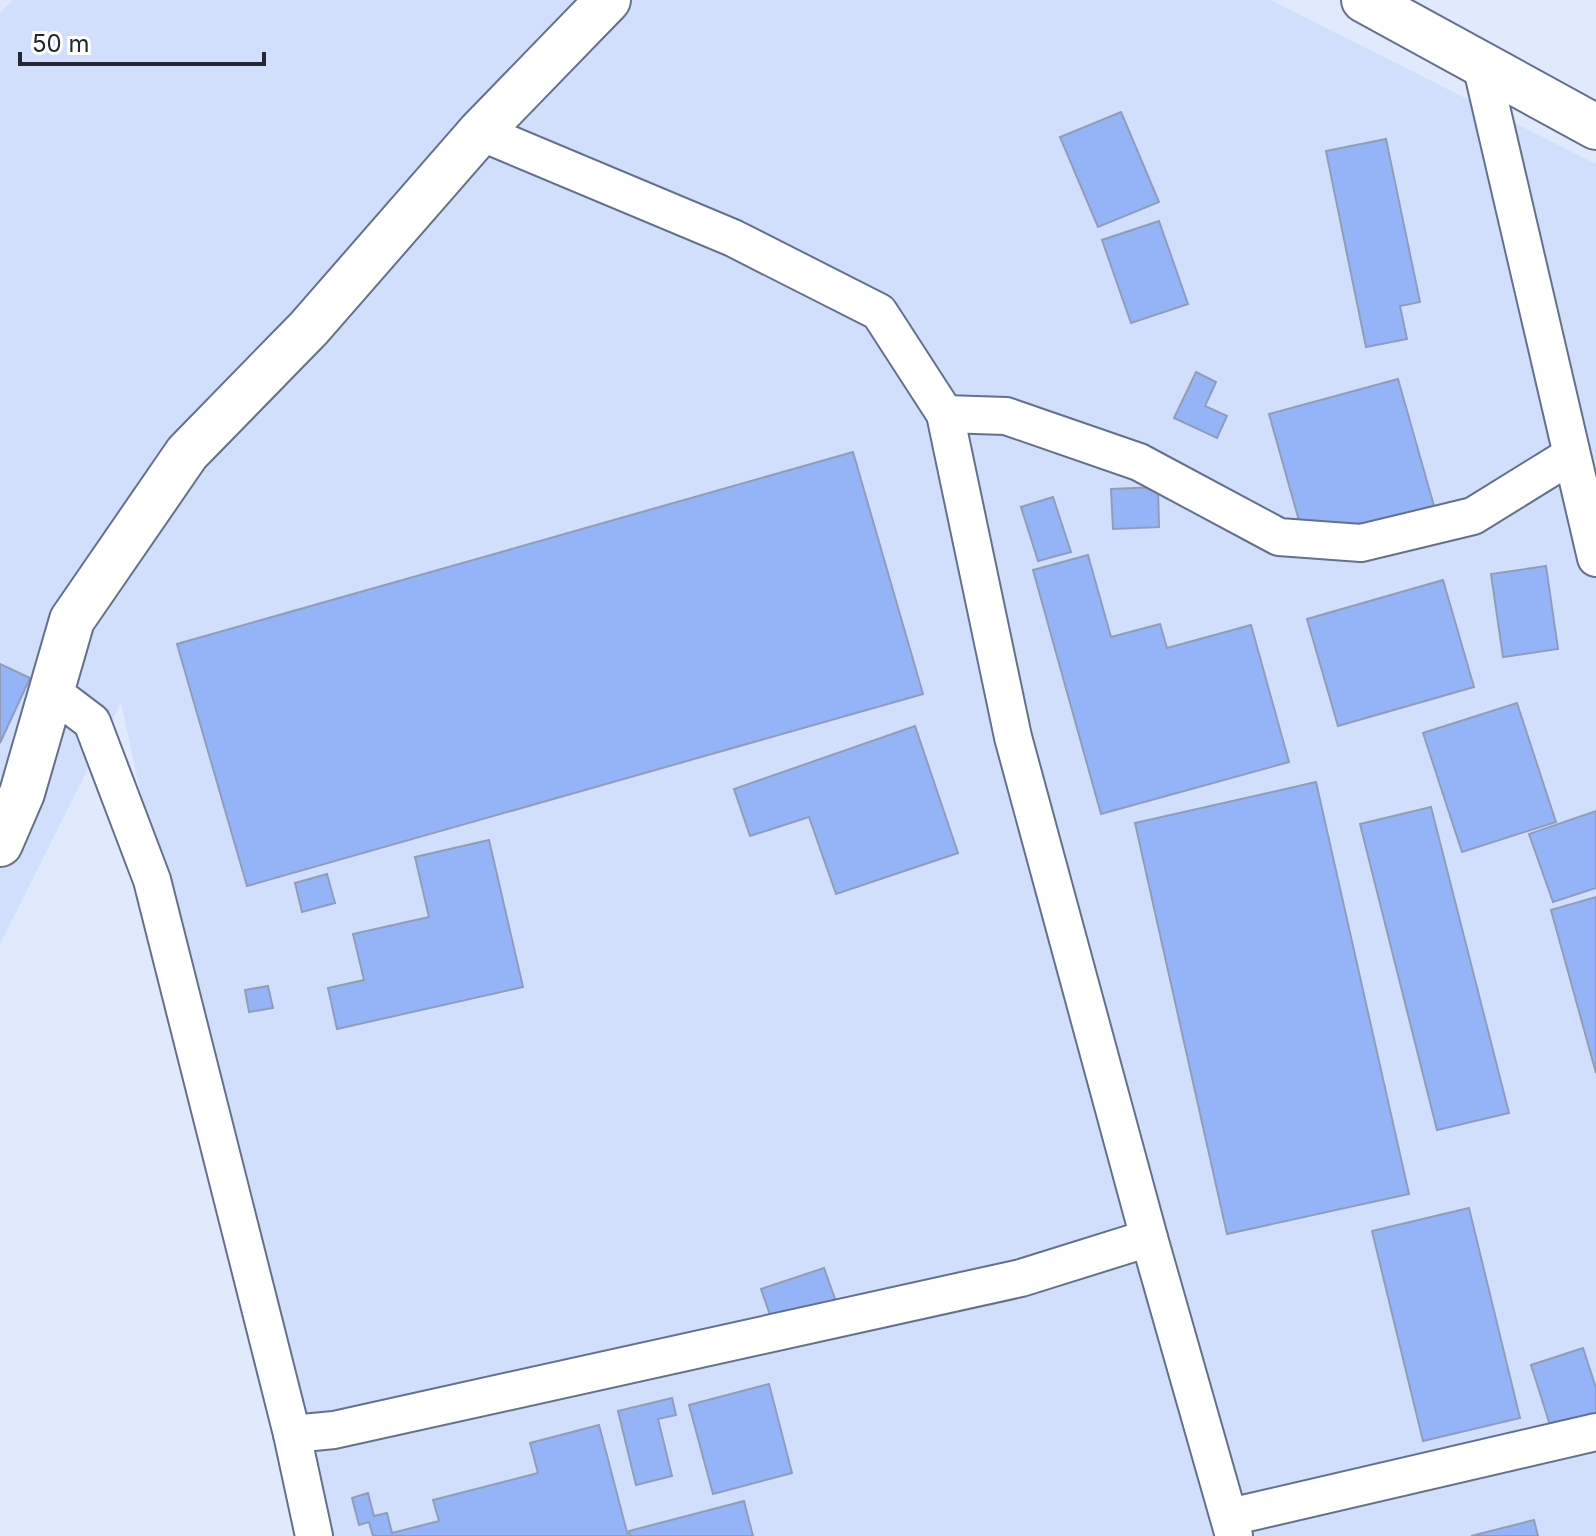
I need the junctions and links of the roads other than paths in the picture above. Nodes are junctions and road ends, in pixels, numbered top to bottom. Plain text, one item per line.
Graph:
1 (608, 0) edge
2 (1364, 0) edge
3 (1481, 64) junction
4 (1596, 127) edge
5 (480, 132) junction
6 (945, 414) junction
7 (1570, 456) junction
8 (1596, 558) edge
9 (51, 691) junction
10 (0, 844) edge
11 (1149, 1238) junction
12 (1596, 1432) edge
13 (292, 1434) junction
14 (1232, 1527) edge
15 (314, 1536) edge

1 - 5 street
2 - 3 street
3 - 4 street
3 - 7 street
5 - 6 street
5 - 9 street
6 - 7 street
6 - 11 street
7 - 8 street
9 - 10 street
9 - 13 street
11 - 13 street
11 - 14 street
12 - 14 street
13 - 15 street

